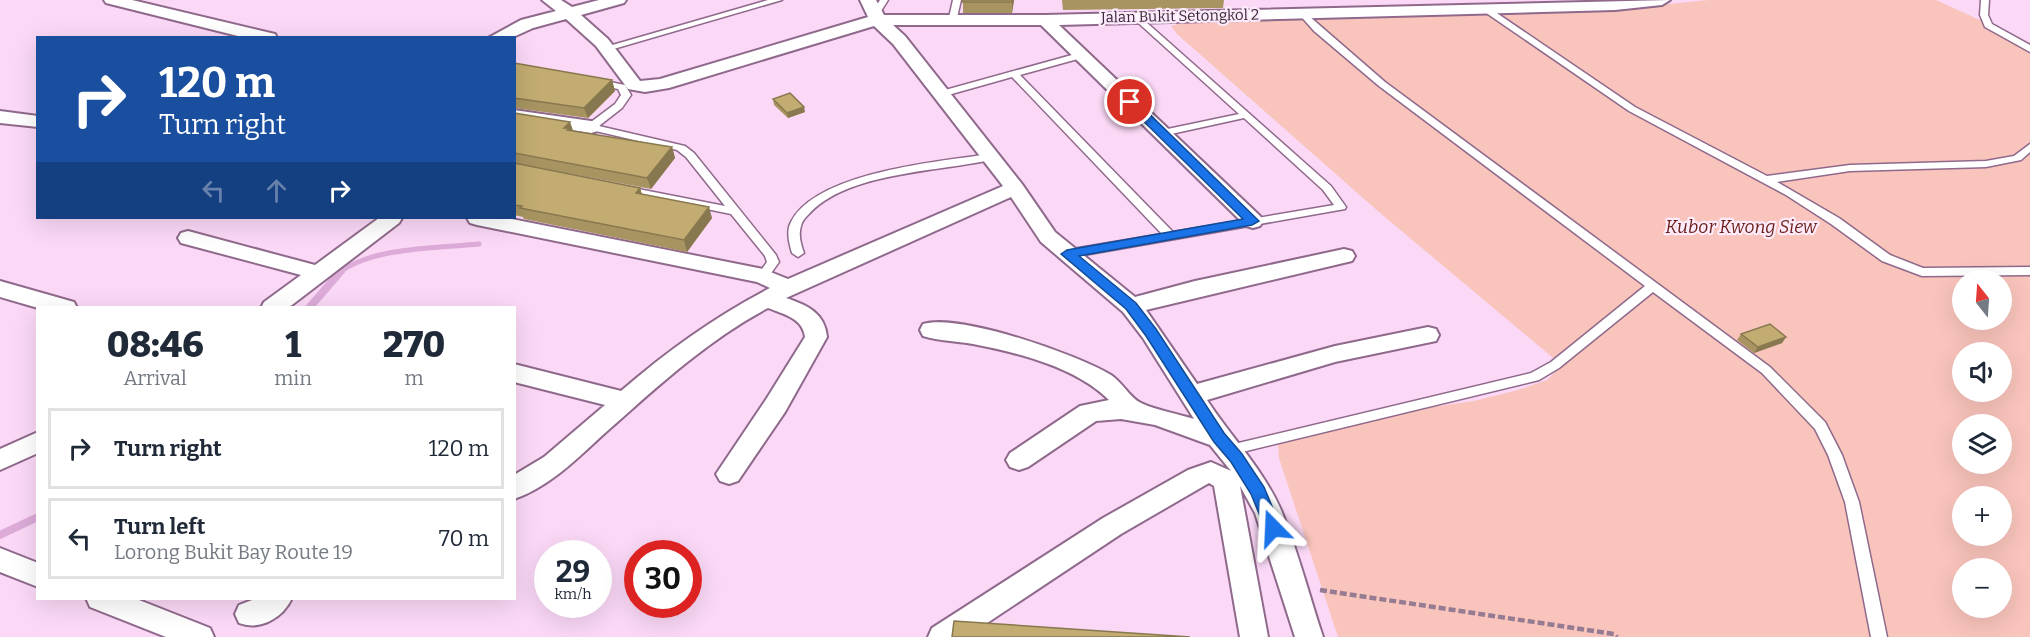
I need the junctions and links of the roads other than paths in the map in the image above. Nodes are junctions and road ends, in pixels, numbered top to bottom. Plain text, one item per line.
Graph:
1 (112, 0) edge
2 (550, 0) edge
3 (618, 0) edge
4 (778, 0) edge
5 (957, 0) edge
6 (1029, 0) edge
7 (1659, 0) edge
8 (1986, 0) edge
9 (1484, 4) edge
10 (1451, 5) edge
11 (1233, 7) edge
12 (877, 9) edge
13 (1293, 9) edge
14 (571, 12) junction
15 (1137, 17) junction
16 (1036, 20) junction
17 (952, 22) junction
18 (261, 36) edge
19 (500, 36) edge
20 (607, 48) junction
21 (2030, 49) edge
22 (1082, 55) junction
23 (1014, 74) junction
24 (590, 81) edge
25 (941, 94) junction
26 (516, 115) edge
27 (1246, 115) junction
28 (0, 117) edge
29 (36, 122) edge
30 (591, 127) junction
31 (1162, 133) junction
32 (2028, 153) edge
33 (991, 157) junction
34 (1765, 180) junction
35 (612, 187) edge
36 (1015, 188) junction
37 (734, 211) junction
38 (391, 219) edge
39 (482, 219) edge
40 (1252, 221) junction
41 (1171, 237) junction
42 (188, 238) dead end
43 (798, 253) dead end
44 (1067, 254) junction
45 (1344, 256) dead end
46 (2030, 271) edge
47 (318, 273) junction
48 (763, 276) junction
49 (1653, 285) junction
50 (788, 288) junction
51 (0, 290) edge
52 (765, 299) junction
53 (59, 306) edge
54 (275, 306) edge
55 (1131, 306) junction
56 (932, 330) dead end
57 (1428, 335) dead end
58 (516, 374) edge
59 (1192, 395) junction
60 (626, 401) junction
61 (1131, 410) junction
62 (36, 443) edge
63 (1224, 444) junction
64 (0, 460) edge
65 (1019, 460) dead end
66 (729, 474) dead end
67 (516, 488) edge
68 (0, 560) edge
69 (36, 573) edge
70 (105, 600) edge
71 (276, 600) edge
72 (249, 614) dead end
73 (952, 636) edge
74 (200, 637) edge
75 (1254, 637) edge
76 (1309, 637) edge
77 (1879, 637) edge

1 - 18 street
2 - 14 street, Jalan Bukit Setongkol 2
3 - 14 street
4 - 20 lane
5 - 17 lane
6 - 16 street
7 - 9 street, Jalan Bukit Setongkol 2
8 - 21 lane
9 - 10 street, Jalan Bukit Setongkol 2
9 - 34 lane
10 - 13 street, Jalan Bukit Setongkol 2
11 - 13 street, Jalan Bukit Setongkol 2
11 - 15 street, Jalan Bukit Setongkol 2
12 - 17 street, Jalan Bukit Setongkol 2
12 - 20 street, Jalan Bukit Setongkol 2
12 - 25 street
13 - 49 lane
14 - 19 street
14 - 20 street, Jalan Bukit Setongkol 2
15 - 16 street, Jalan Bukit Setongkol 2
15 - 27 lane
16 - 17 street, Jalan Bukit Setongkol 2
16 - 22 street
22 - 23 lane
22 - 31 street
23 - 25 lane
23 - 41 lane
24 - 30 lane
25 - 33 street
26 - 30 street
27 - 31 lane
27 - 40 lane
28 - 29 street
30 - 37 lane
31 - 40 street
32 - 34 lane
33 - 36 street
33 - 43 lane
34 - 46 lane
35 - 37 lane
36 - 44 street
36 - 50 street
37 - 48 lane
38 - 47 street
39 - 48 street
40 - 41 lane
41 - 44 lane
42 - 47 street
44 - 55 street
45 - 55 street
47 - 54 street
48 - 50 street
49 - 63 lane
49 - 77 lane
50 - 52 street
51 - 53 street
52 - 60 street
52 - 66 street
55 - 59 street
56 - 61 street
57 - 59 street
58 - 60 street
59 - 63 street
60 - 67 street
61 - 63 street
61 - 65 street
62 - 64 street
63 - 76 street
68 - 69 street
70 - 74 street
71 - 72 street
73 - 75 street

